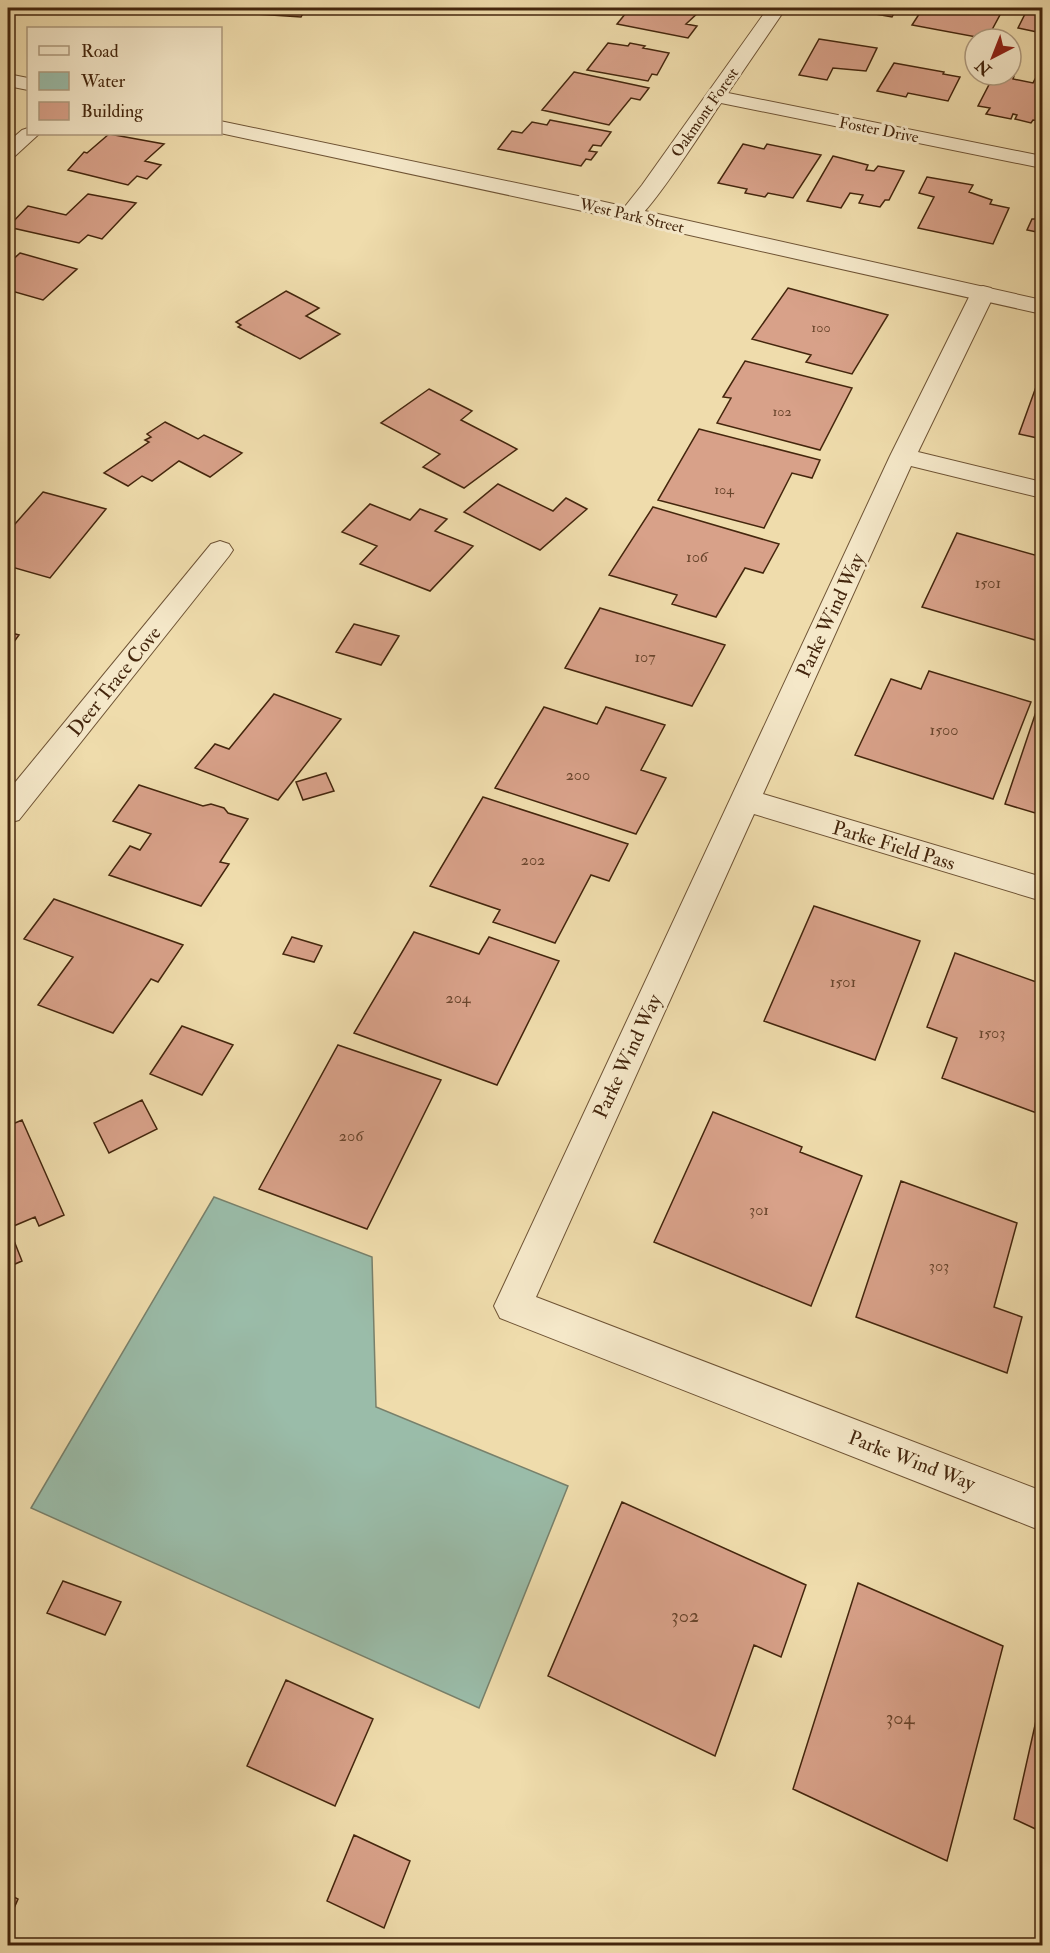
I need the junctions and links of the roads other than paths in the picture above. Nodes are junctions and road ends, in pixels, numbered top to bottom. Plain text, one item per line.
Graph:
1 (777, 8) edge
2 (8, 80) edge
3 (27, 84) edge
4 (715, 96) junction
5 (222, 127) edge
6 (28, 135) edge
7 (8, 152) edge
8 (1042, 162) edge
9 (630, 214) junction
10 (983, 293) junction
11 (1042, 307) edge
12 (903, 456) junction
13 (1042, 490) edge
14 (220, 550) dead end
15 (745, 800) junction
16 (8, 812) edge
17 (1042, 889) edge
18 (1042, 1511) edge

1 - 4 street, Oakmont Forest
2 - 3 street
4 - 8 street, Foster Drive
4 - 9 street, Oakmont Forest
5 - 9 street, West Park Street
6 - 7 street
9 - 10 street, West Park Street
10 - 11 street, West Park Street
10 - 12 street, Parke Wind Way
12 - 13 street
12 - 15 street, Parke Wind Way
14 - 16 street, Deer Trace Cove
15 - 17 street, Parke Field Pass
15 - 18 street, Parke Wind Way

